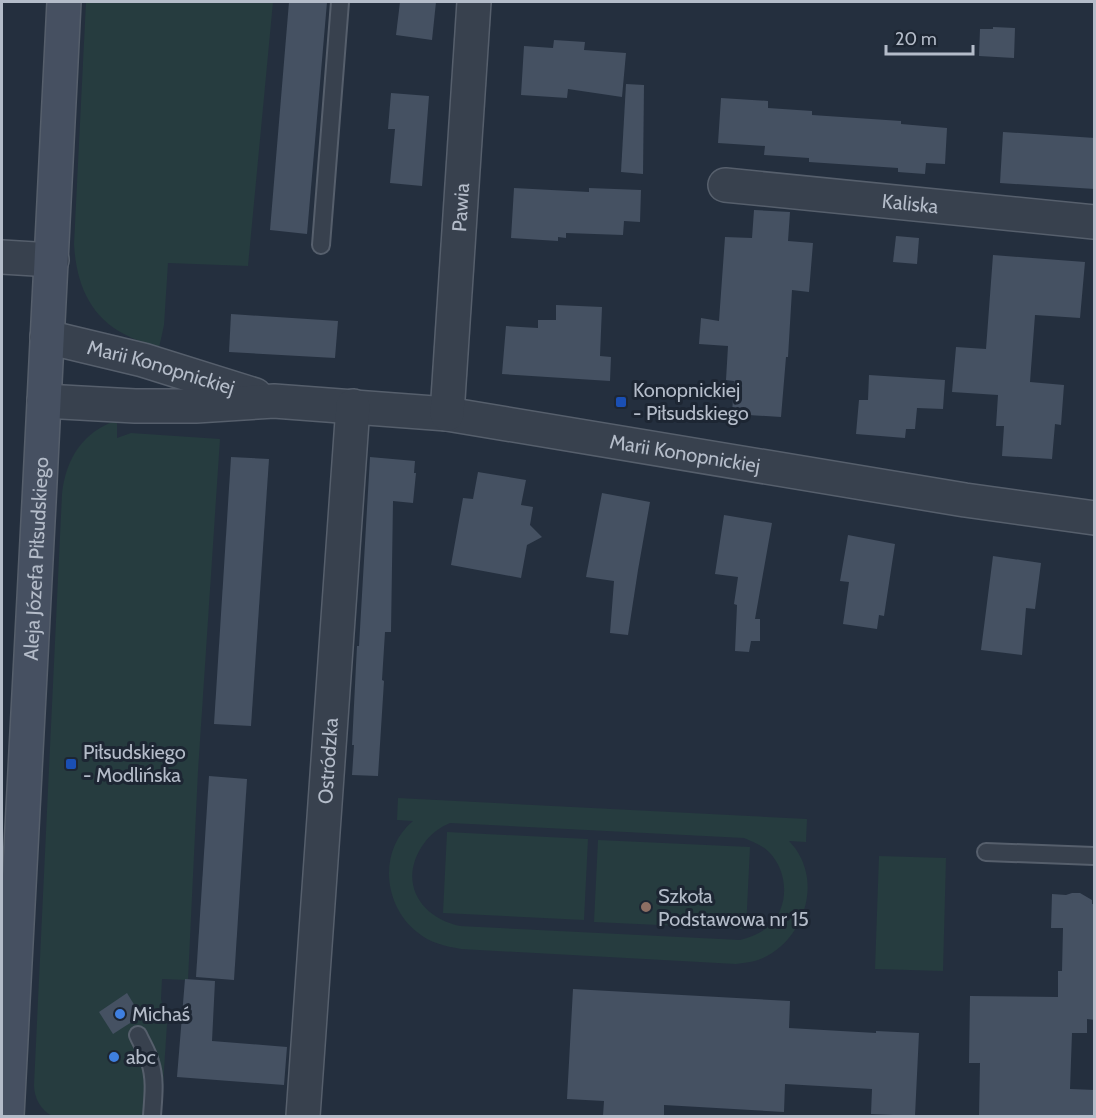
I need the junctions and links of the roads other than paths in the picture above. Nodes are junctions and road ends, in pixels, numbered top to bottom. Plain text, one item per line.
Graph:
1 (64, 2) edge
2 (340, 2) edge
3 (474, 2) edge
4 (725, 185) dead end
5 (1095, 222) edge
6 (321, 245) dead end
7 (2, 257) edge
8 (52, 260) junction
9 (47, 337) junction
10 (44, 401) junction
11 (274, 401) junction
12 (353, 406) junction
13 (447, 414) junction
14 (1095, 518) edge
15 (986, 852) dead end
16 (1095, 856) edge
17 (138, 1035) dead end
18 (7, 1116) edge
19 (152, 1116) edge
20 (303, 1116) edge

1 - 8 main road, Aleja Józefa Piłsudskiego
2 - 6 lane
3 - 13 street, Pawia
4 - 5 street, Kaliska
7 - 8 street
8 - 9 main road, Aleja Józefa Piłsudskiego
9 - 10 main road, Aleja Józefa Piłsudskiego
9 - 11 street, Marii Konopnickiej
10 - 11 street, Marii Konopnickiej
10 - 18 main road, Aleja Józefa Piłsudskiego
11 - 12 street, Marii Konopnickiej
12 - 13 street, Marii Konopnickiej
12 - 20 street, Ostródzka
13 - 14 street, Marii Konopnickiej
15 - 16 lane
17 - 19 lane

